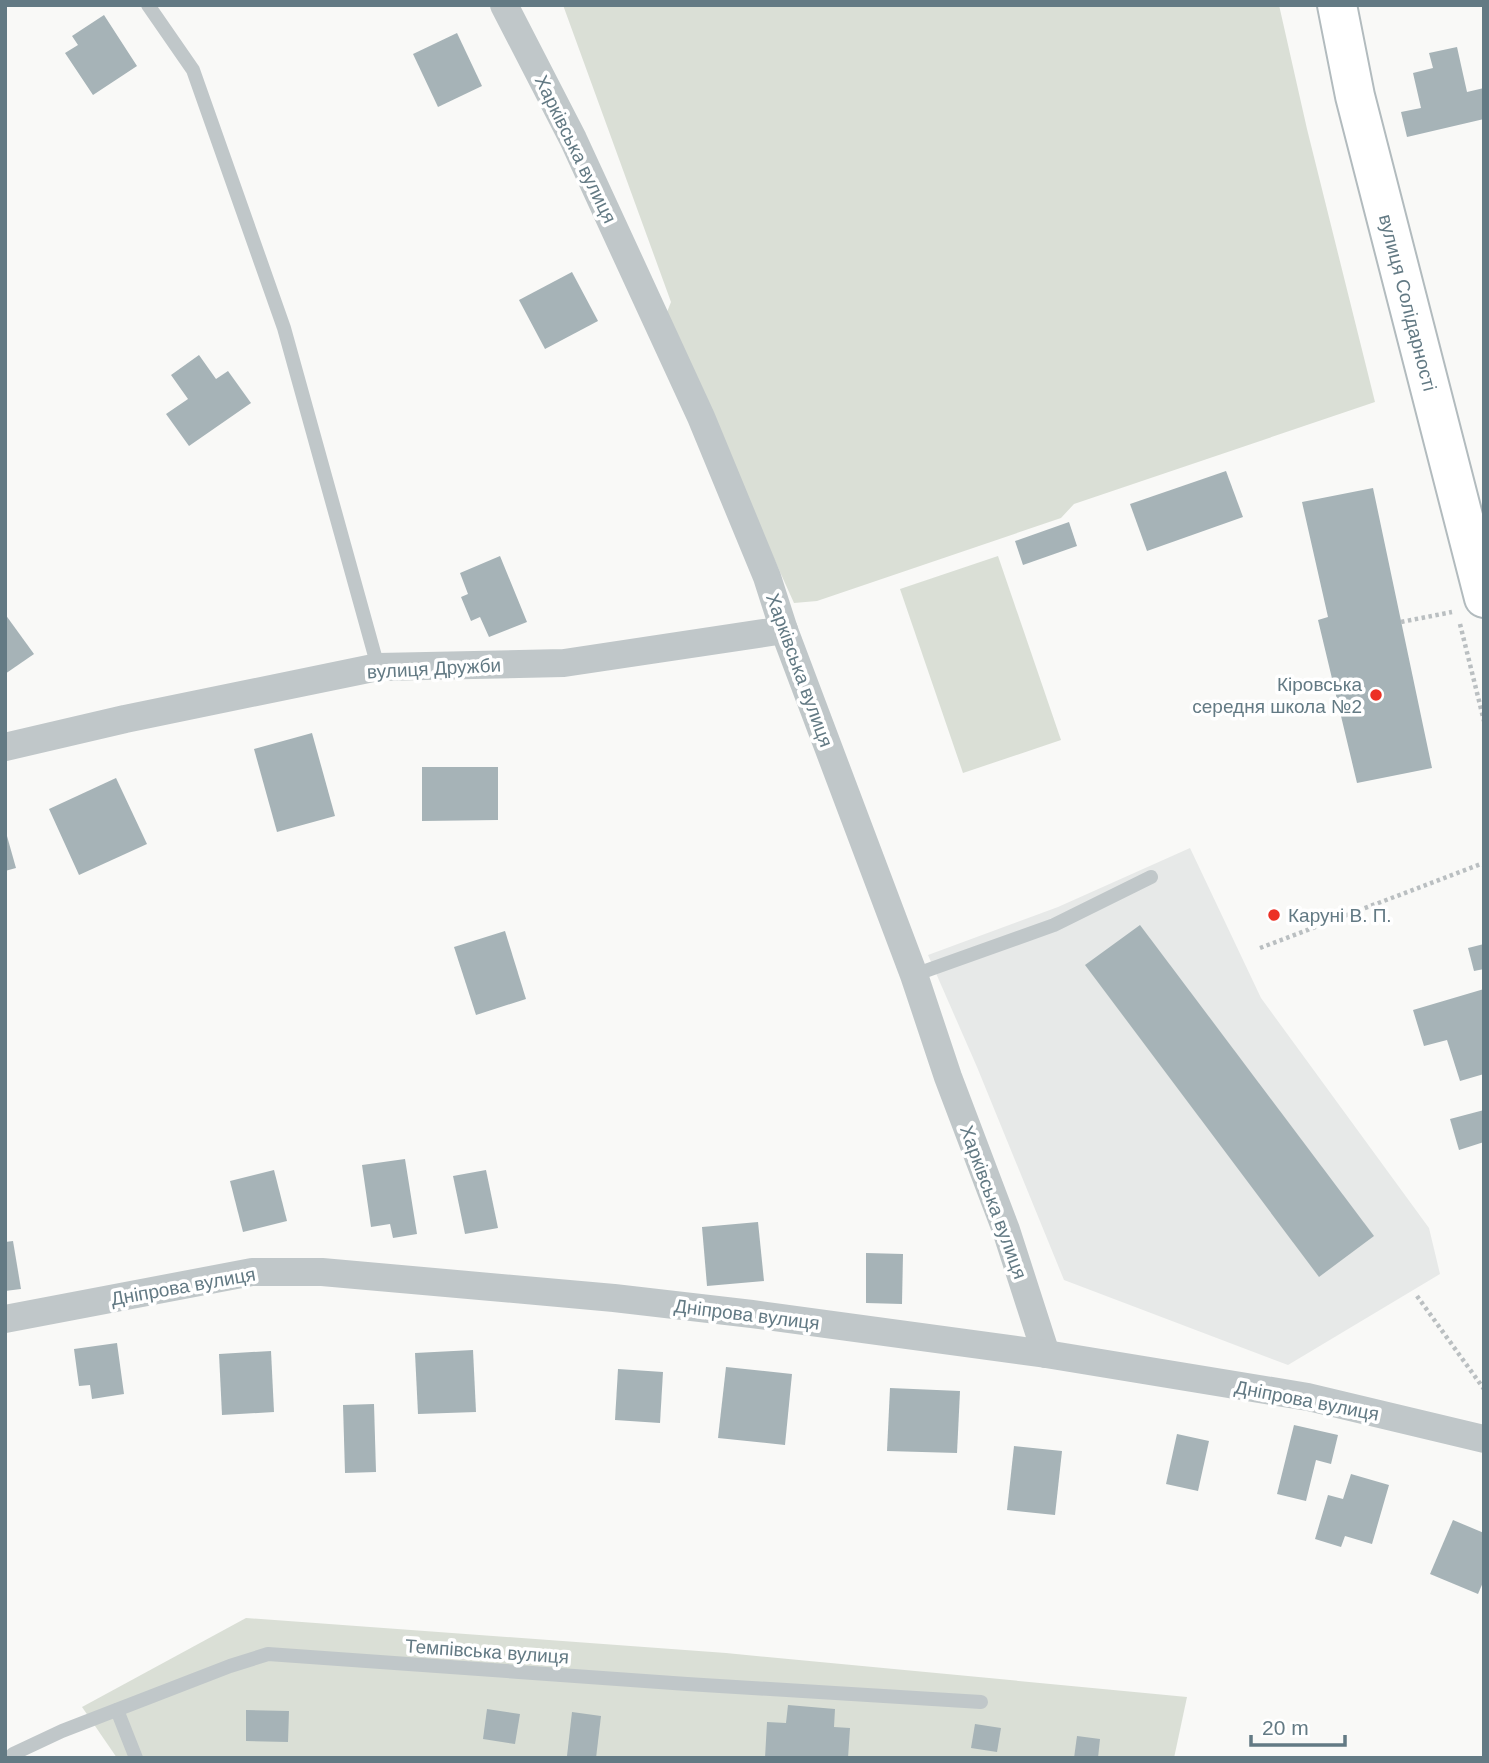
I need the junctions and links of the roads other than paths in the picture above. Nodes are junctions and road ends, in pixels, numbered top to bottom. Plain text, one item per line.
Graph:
1 (148, 5) edge
2 (504, 5) edge
3 (1338, 5) edge
4 (1467, 611) edge
5 (784, 630) junction
6 (378, 667) junction
7 (5, 747) edge
8 (1151, 877) dead end
9 (914, 975) junction
10 (5, 1320) edge
11 (1046, 1354) junction
12 (1484, 1439) edge
13 (981, 1702) dead end
14 (117, 1710) junction
15 (10, 1758) edge
16 (136, 1758) edge

1 - 6 lane
2 - 5 street, Харківська вулиця
3 - 4 main road, вулиця Солідарності
5 - 6 street, вулиця Дружби
5 - 9 street, Харківська вулиця
6 - 7 street, вулиця Дружби
8 - 9 lane
9 - 11 street, Харківська вулиця
10 - 11 street, Дніпрова вулиця
11 - 12 street, Дніпрова вулиця
13 - 14 lane, Темпівська вулиця
14 - 15 lane, Темпівська вулиця
14 - 16 lane

